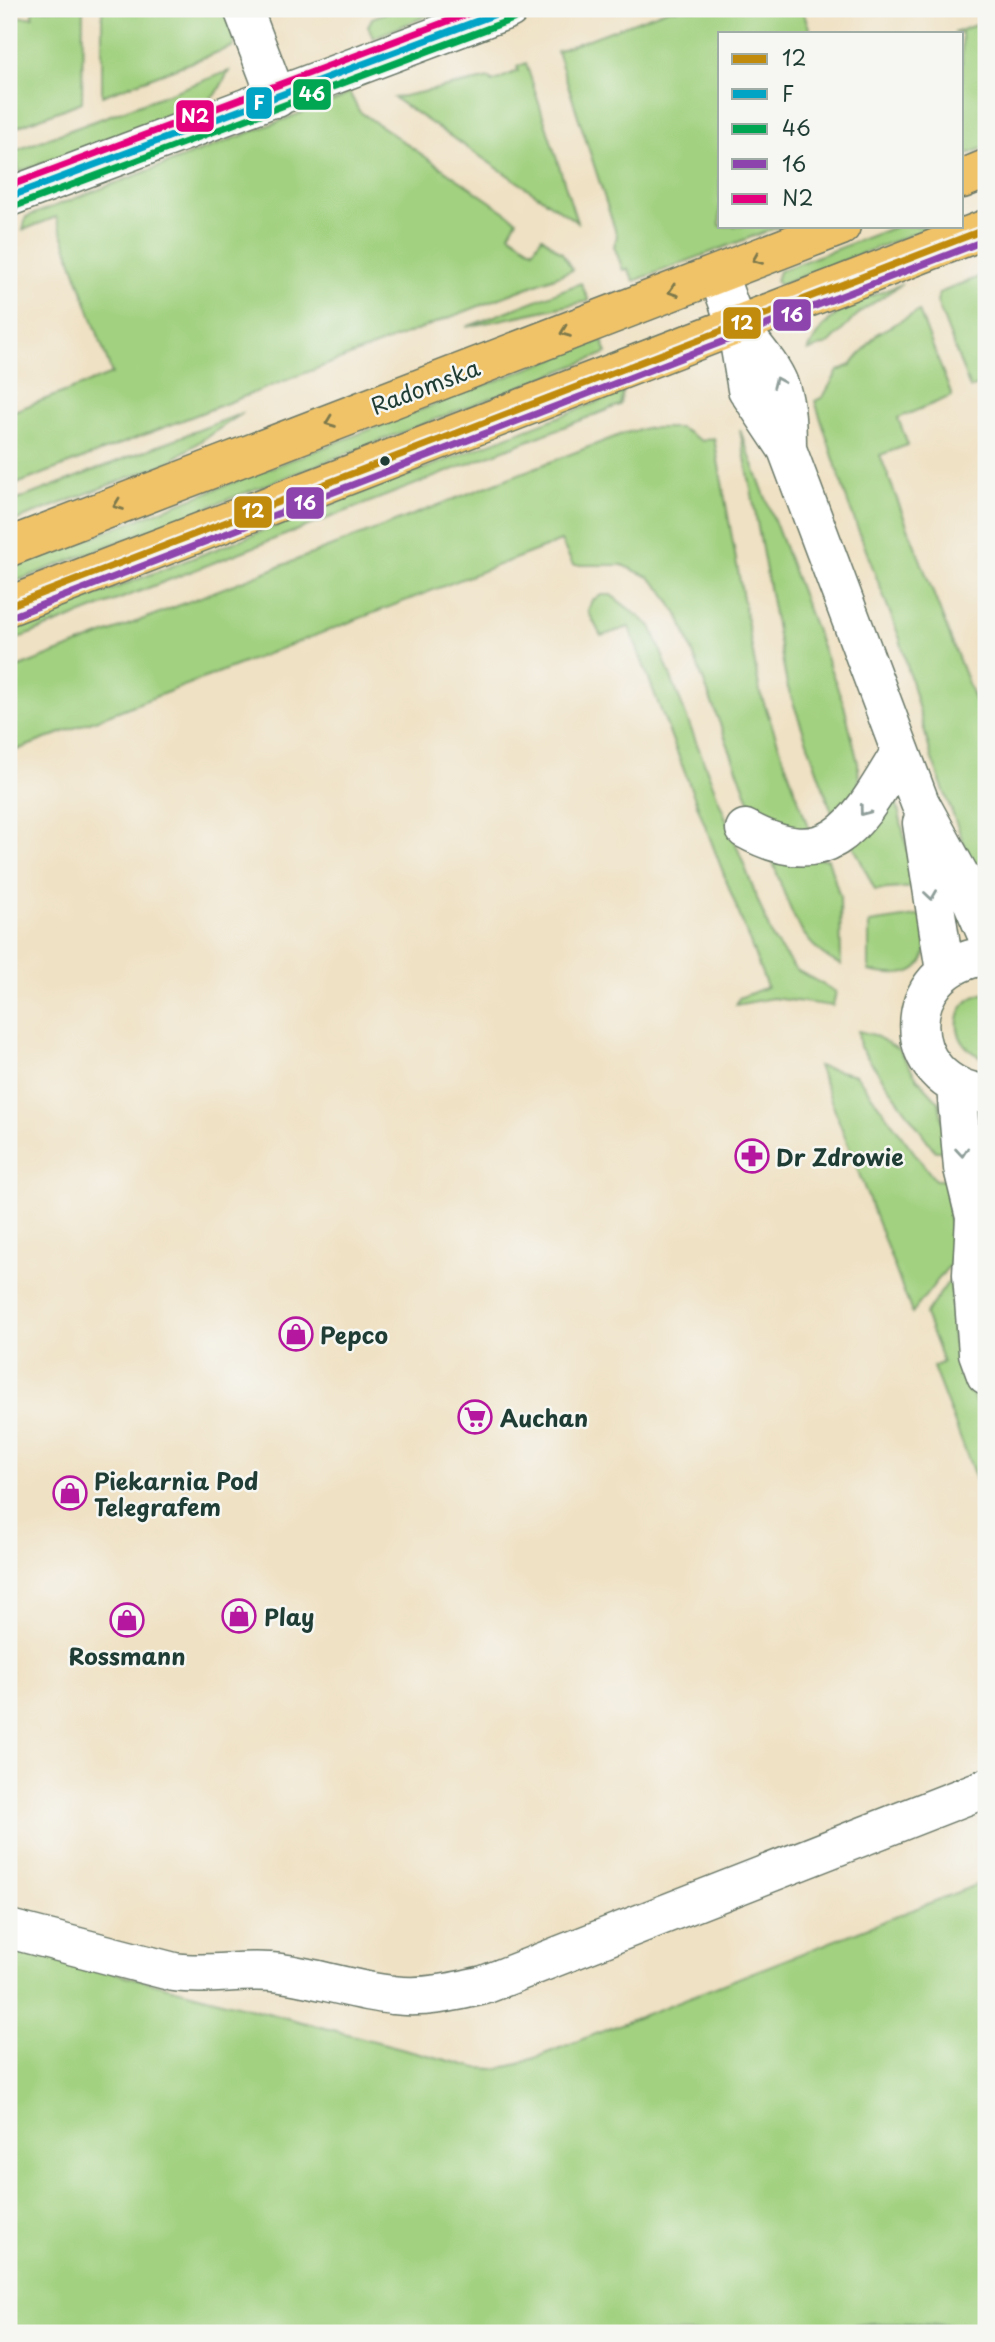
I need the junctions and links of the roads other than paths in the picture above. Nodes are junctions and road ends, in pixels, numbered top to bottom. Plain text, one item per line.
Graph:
1 (243, 9) edge
2 (509, 9) edge
3 (277, 97) junction
4 (986, 169) edge
5 (964, 178) edge
6 (9, 197) edge
7 (836, 228) edge
8 (986, 229) edge
9 (718, 275) junction
10 (736, 324) junction
11 (9, 547) edge
12 (9, 606) edge
13 (900, 753) junction
14 (920, 803) junction
15 (746, 829) dead end
16 (986, 933) edge
17 (986, 956) edge
18 (945, 971) junction
19 (971, 1091) edge
20 (981, 1203) edge
21 (981, 1331) edge
22 (986, 1375) edge
23 (986, 1788) edge
24 (9, 1929) edge

1 - 3 street
2 - 3 street
3 - 6 street
4 - 5 main road
7 -> 9 main road, Radomska
8 - 10 main road
9 - 10 street
9 -> 11 main road, Radomska
10 - 12 main road
10 - 13 street
13 - 14 street
13 -> 15 street
14 - 16 street
14 -> 18 street
17 - 18 street
18 - 19 street
19 -> 20 street
20 - 21 street
21 - 22 street
23 - 24 street

